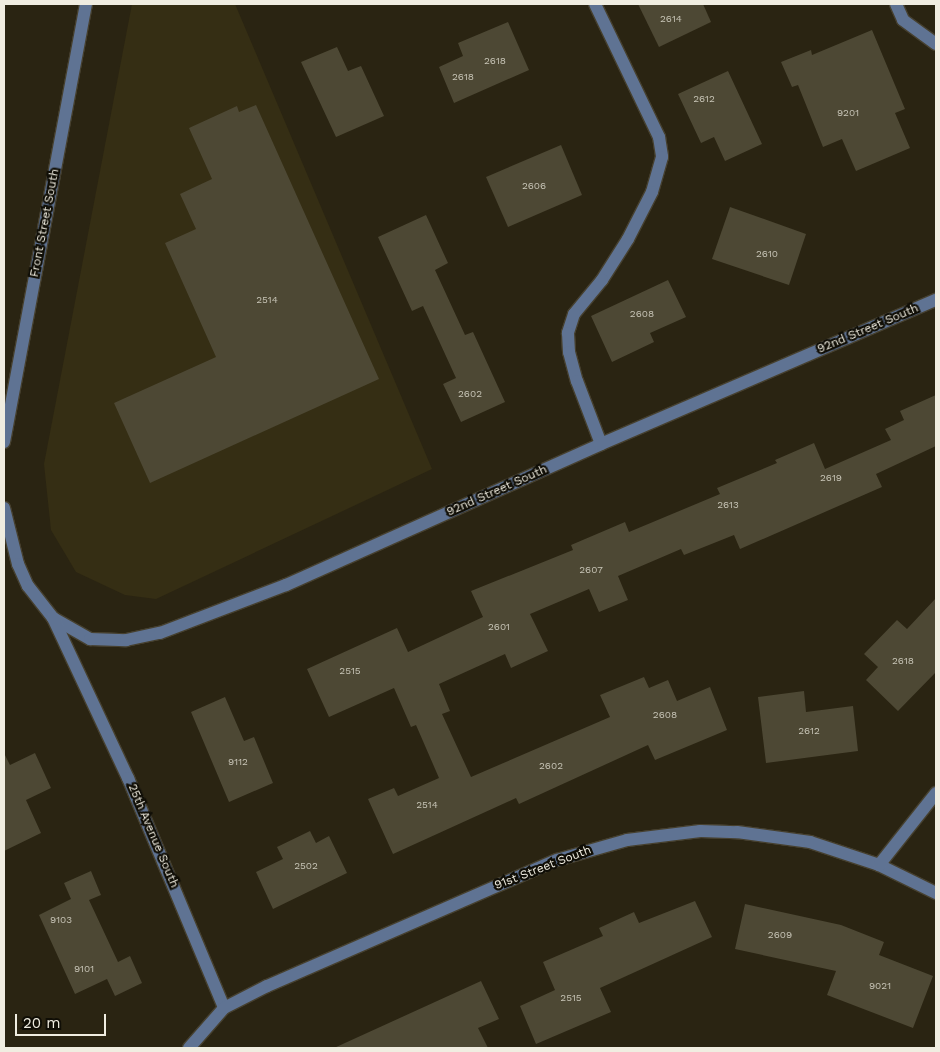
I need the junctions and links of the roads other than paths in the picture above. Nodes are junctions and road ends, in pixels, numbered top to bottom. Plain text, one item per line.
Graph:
1 (86, 4) edge
2 (595, 4) edge
3 (896, 4) edge
4 (936, 44) edge
5 (936, 300) edge
6 (4, 442) edge
7 (600, 444) junction
8 (4, 508) edge
9 (53, 618) junction
10 (936, 793) edge
11 (879, 865) junction
12 (936, 894) edge
13 (224, 1008) junction
14 (189, 1048) edge

1 - 6 street, Front Street South
2 - 7 street
3 - 4 street
5 - 7 street, 92nd Street South
7 - 9 street, 92nd Street South
8 - 9 street
9 - 13 street, 25th Avenue South
10 - 11 street
11 - 12 street, 91st Street South
11 - 13 street, 91st Street South
13 - 14 street

